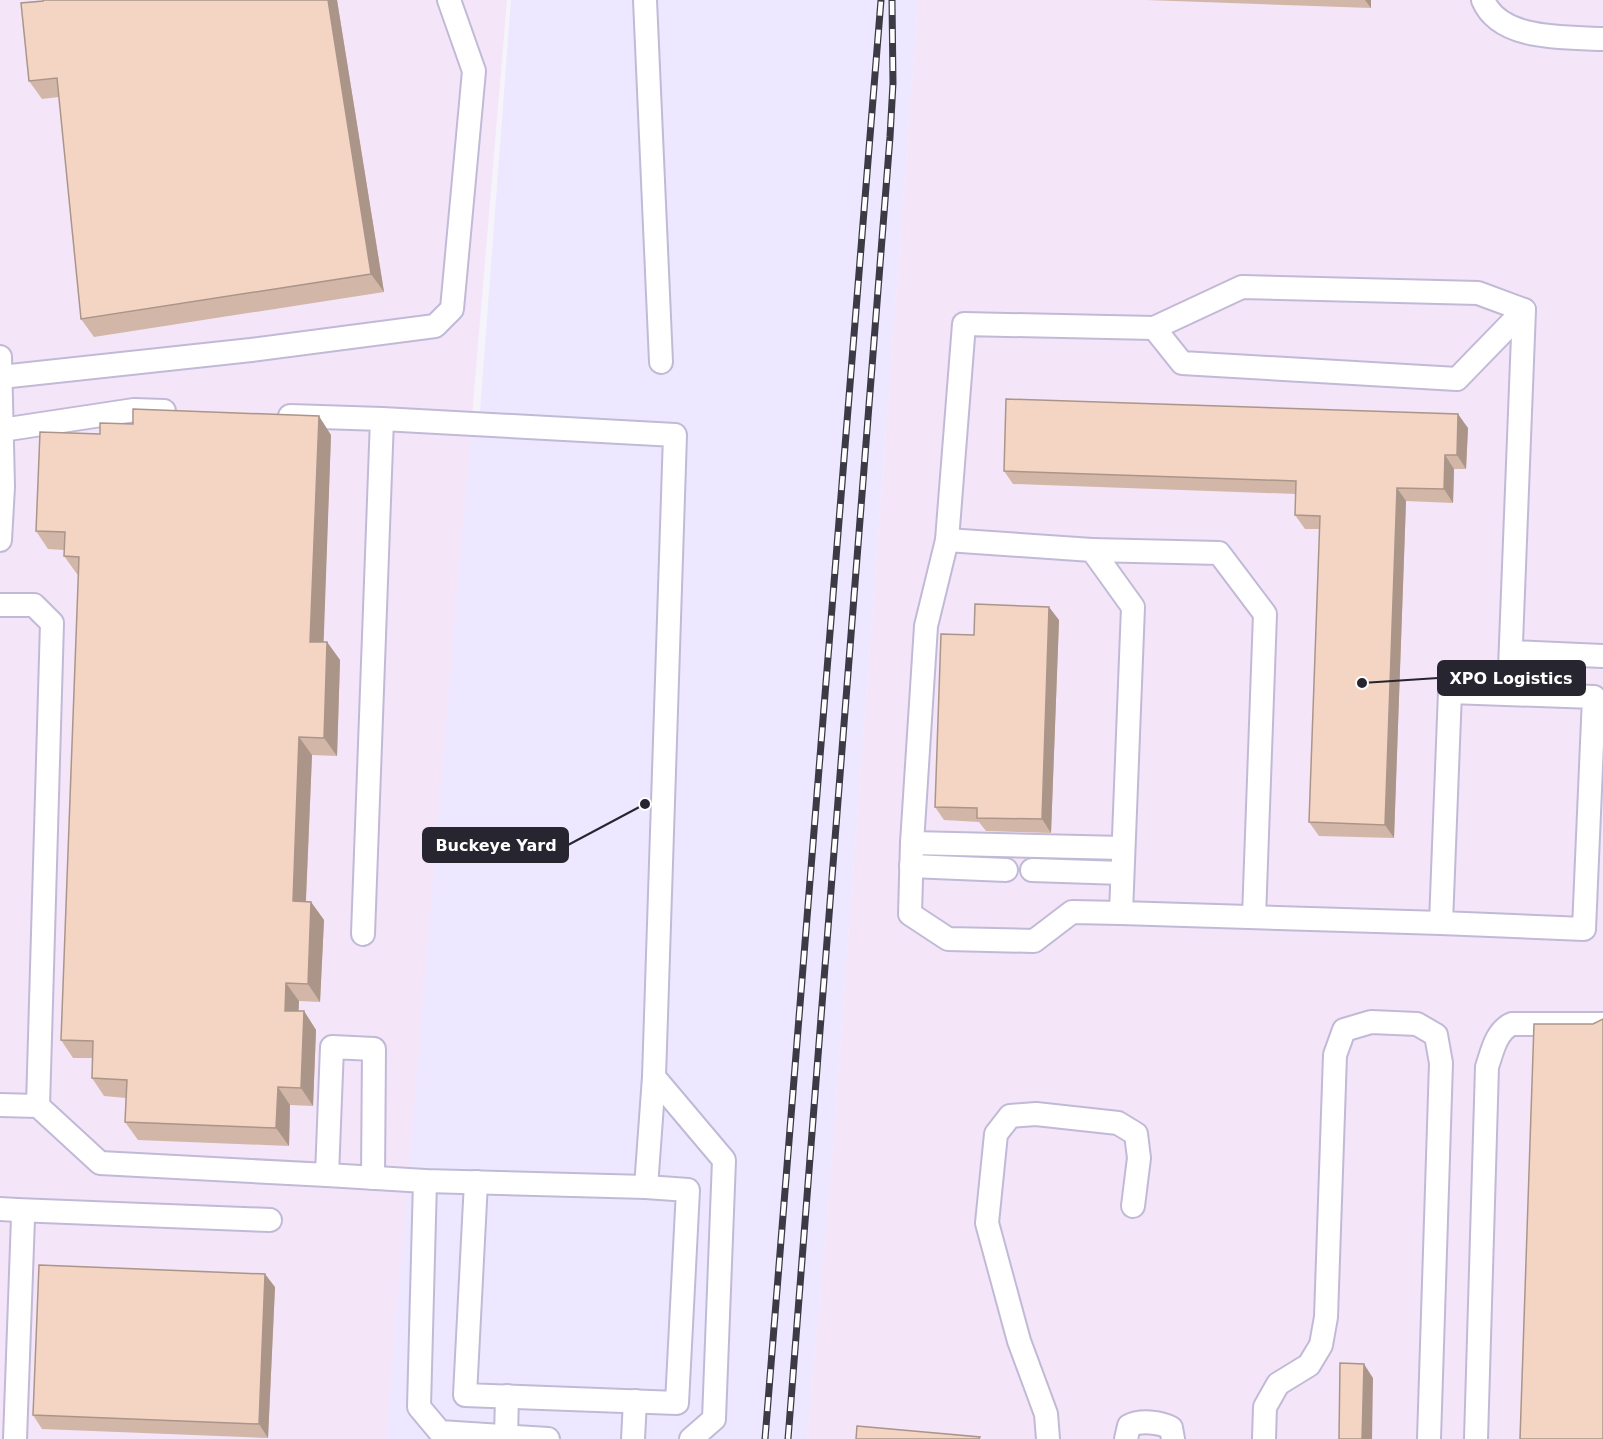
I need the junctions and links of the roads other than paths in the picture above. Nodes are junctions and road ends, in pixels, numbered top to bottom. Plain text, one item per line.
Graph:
1 (449, 0) edge
2 (645, 0) edge
3 (1484, 0) edge
4 (1603, 39) edge
5 (1524, 310) junction
6 (1154, 328) junction
7 (661, 362) dead end
8 (1, 367) edge
9 (181, 412) edge
10 (264, 415) edge
11 (382, 419) junction
12 (1, 434) edge
13 (0, 540) edge
14 (947, 540) junction
15 (1092, 550) junction
16 (0, 605) edge
17 (1511, 652) junction
18 (1603, 656) edge
19 (1509, 694) junction
20 (912, 843) junction
21 (1123, 848) junction
22 (911, 867) junction
23 (1006, 870) dead end
24 (1032, 870) dead end
25 (1122, 873) junction
26 (1121, 913) junction
27 (1254, 917) junction
28 (1441, 923) junction
29 (363, 934) dead end
30 (1603, 1024) edge
31 (654, 1077) junction
32 (0, 1106) edge
33 (38, 1106) junction
34 (327, 1175) junction
35 (373, 1178) junction
36 (425, 1181) junction
37 (476, 1182) junction
38 (646, 1187) junction
39 (1132, 1206) dead end
40 (8, 1209) edge
41 (270, 1220) dead end
42 (507, 1396) junction
43 (635, 1401) junction
44 (506, 1437) junction
45 (15, 1439) edge
46 (548, 1439) edge
47 (633, 1439) edge
48 (691, 1439) edge
49 (1048, 1439) edge
50 (1126, 1439) edge
51 (1173, 1439) edge
52 (1264, 1439) edge
53 (1429, 1439) edge
54 (1476, 1439) edge

1 - 8 street
2 - 7 street
3 - 4 street
5 - 6 street
5 - 6 street
5 - 17 street
6 - 14 street
8 - 12 street
9 - 12 street
10 - 11 street
11 - 29 street
11 - 31 street
12 - 13 street
14 - 15 street
14 - 20 street
15 - 21 street
15 - 27 street
16 - 33 street
17 - 18 street
17 - 19 street
19 - 28 street
19 - 28 street
20 - 21 street
20 - 22 street
21 - 25 street
22 - 23 street
22 - 26 street
24 - 25 street
25 - 26 street
26 - 27 street
27 - 28 street
30 - 54 street
31 - 38 street
31 - 48 street
32 - 33 street
33 - 34 street
34 - 35 street
34 - 35 street
35 - 36 street
36 - 37 street
36 - 44 street
37 - 38 street
37 - 42 street
38 - 43 street
39 - 49 street
40 - 41 street
40 - 45 street
42 - 43 street
42 - 44 street
43 - 47 street
44 - 46 street
50 - 51 street
52 - 53 street

